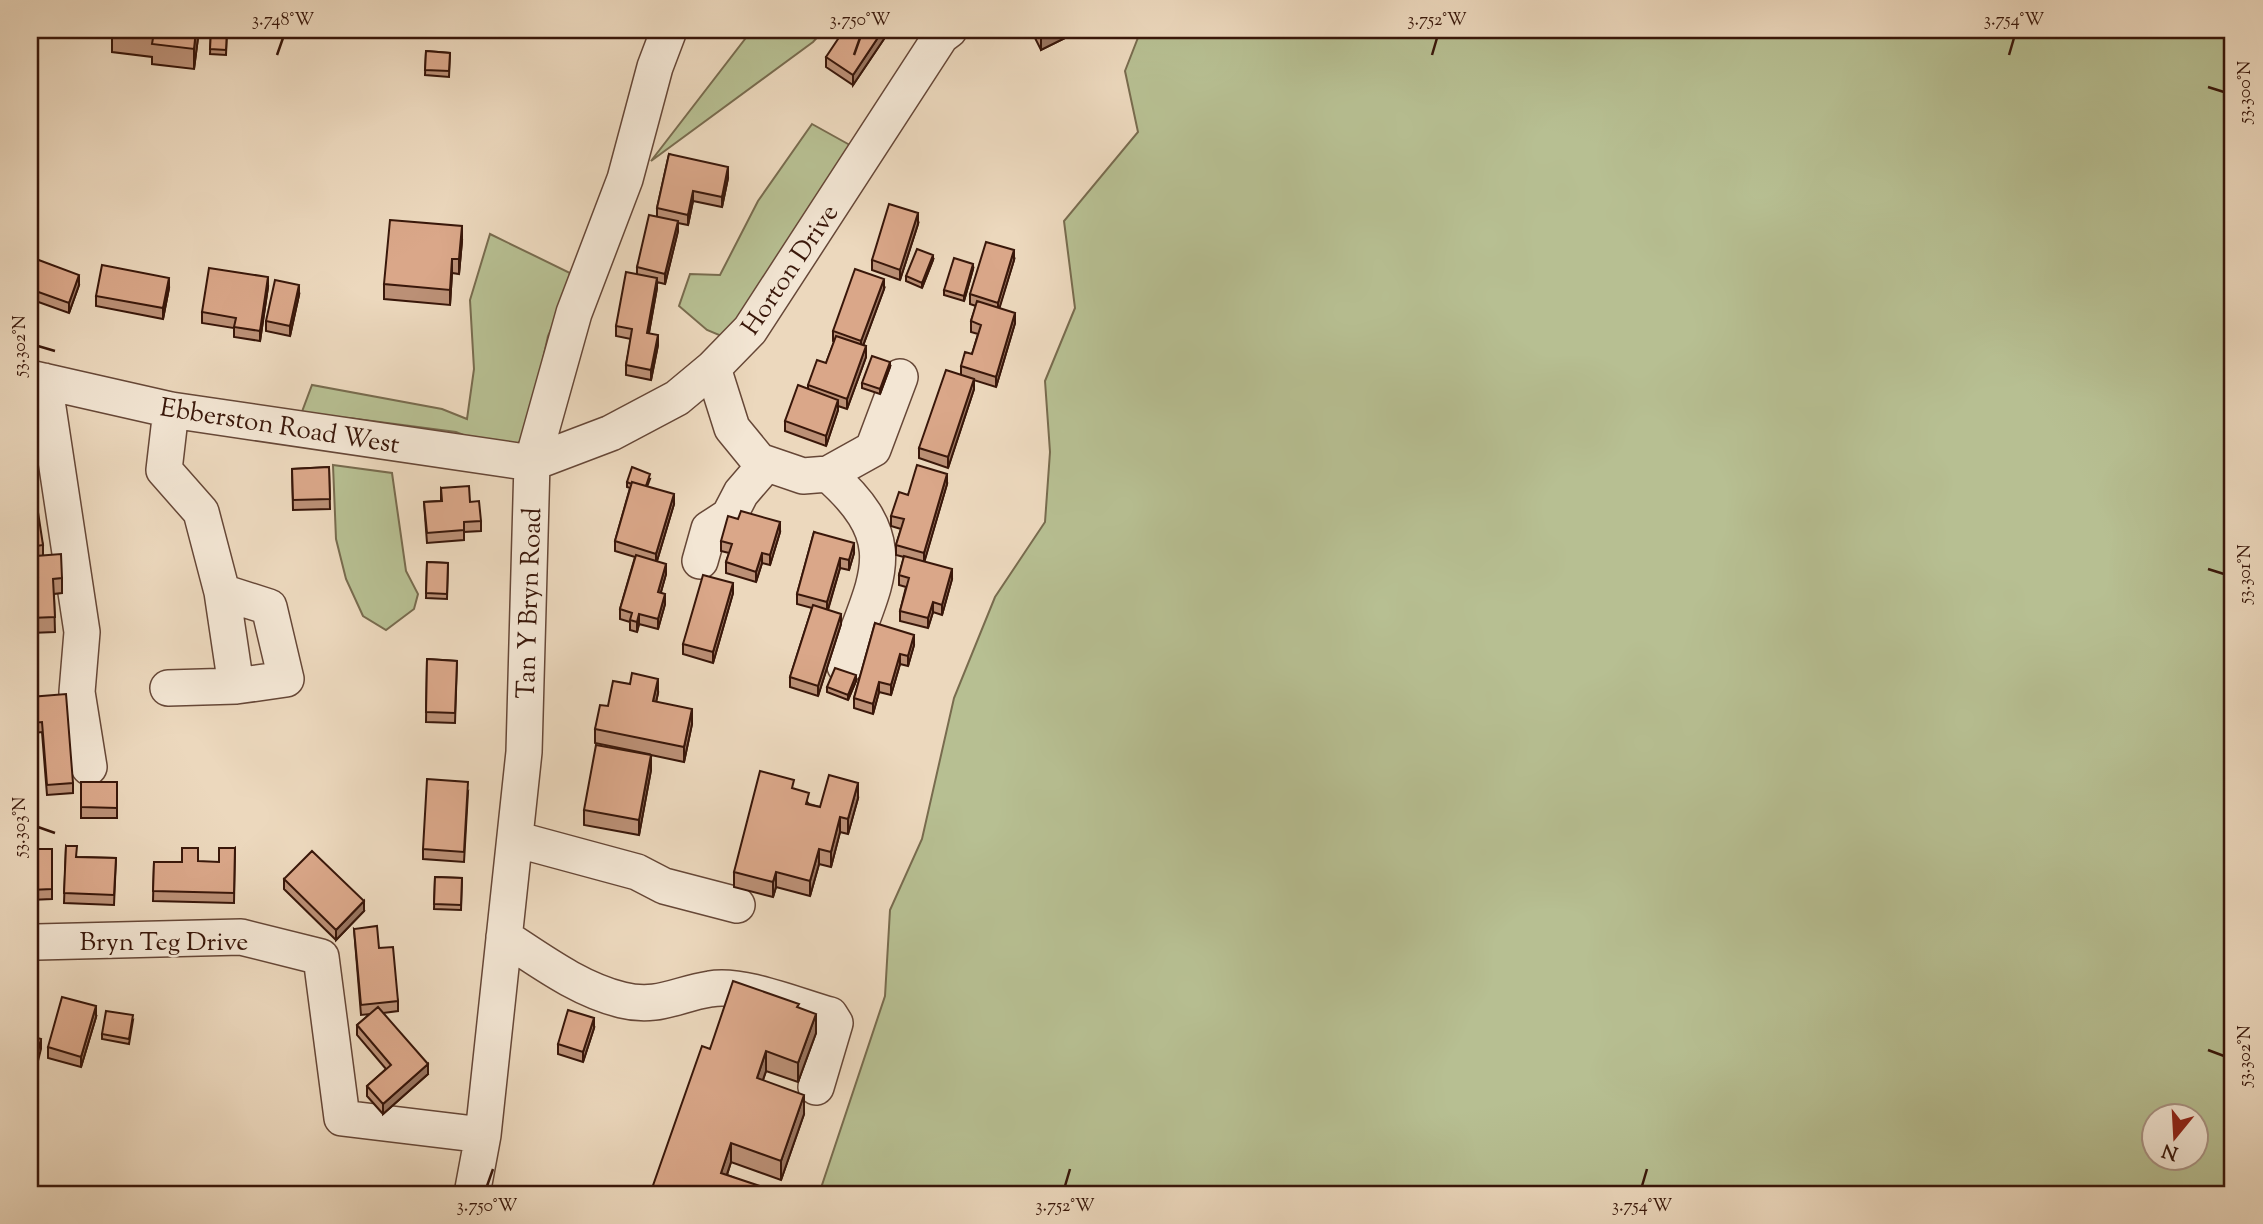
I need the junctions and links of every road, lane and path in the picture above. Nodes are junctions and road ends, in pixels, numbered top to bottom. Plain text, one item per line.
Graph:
1 (668, 30) edge
2 (949, 30) edge
3 (713, 368) junction
4 (900, 377) dead end
5 (37, 380) edge
6 (171, 410) junction
7 (532, 463) junction
8 (766, 464) junction
9 (828, 474) junction
10 (701, 561) dead end
11 (222, 592) junction
12 (845, 666) dead end
13 (236, 685) junction
14 (168, 688) dead end
15 (89, 767) dead end
16 (515, 839) junction
17 (737, 905) dead end
18 (504, 937) junction
19 (37, 942) dead end
20 (816, 1087) dead end
21 (482, 1135) junction
22 (472, 1194) edge

1 - 7 street, Tan Y Bryn Road
2 - 3 street, Horton Drive
3 - 7 street, Horton Drive
3 - 8 street
4 - 9 street
5 - 6 street, Ebberston Road West
5 - 15 street
6 - 7 street, Ebberston Road West
6 - 11 street
7 - 16 street, Tan Y Bryn Road
8 - 9 street
8 - 10 street
9 - 12 street
11 - 13 street
11 - 13 street
13 - 14 street
16 - 17 street
16 - 18 street, Tan Y Bryn Road
18 - 20 street
18 - 21 street, Tan Y Bryn Road
19 - 21 street, Bryn Teg Drive
21 - 22 street, Tan Y Bryn Road

